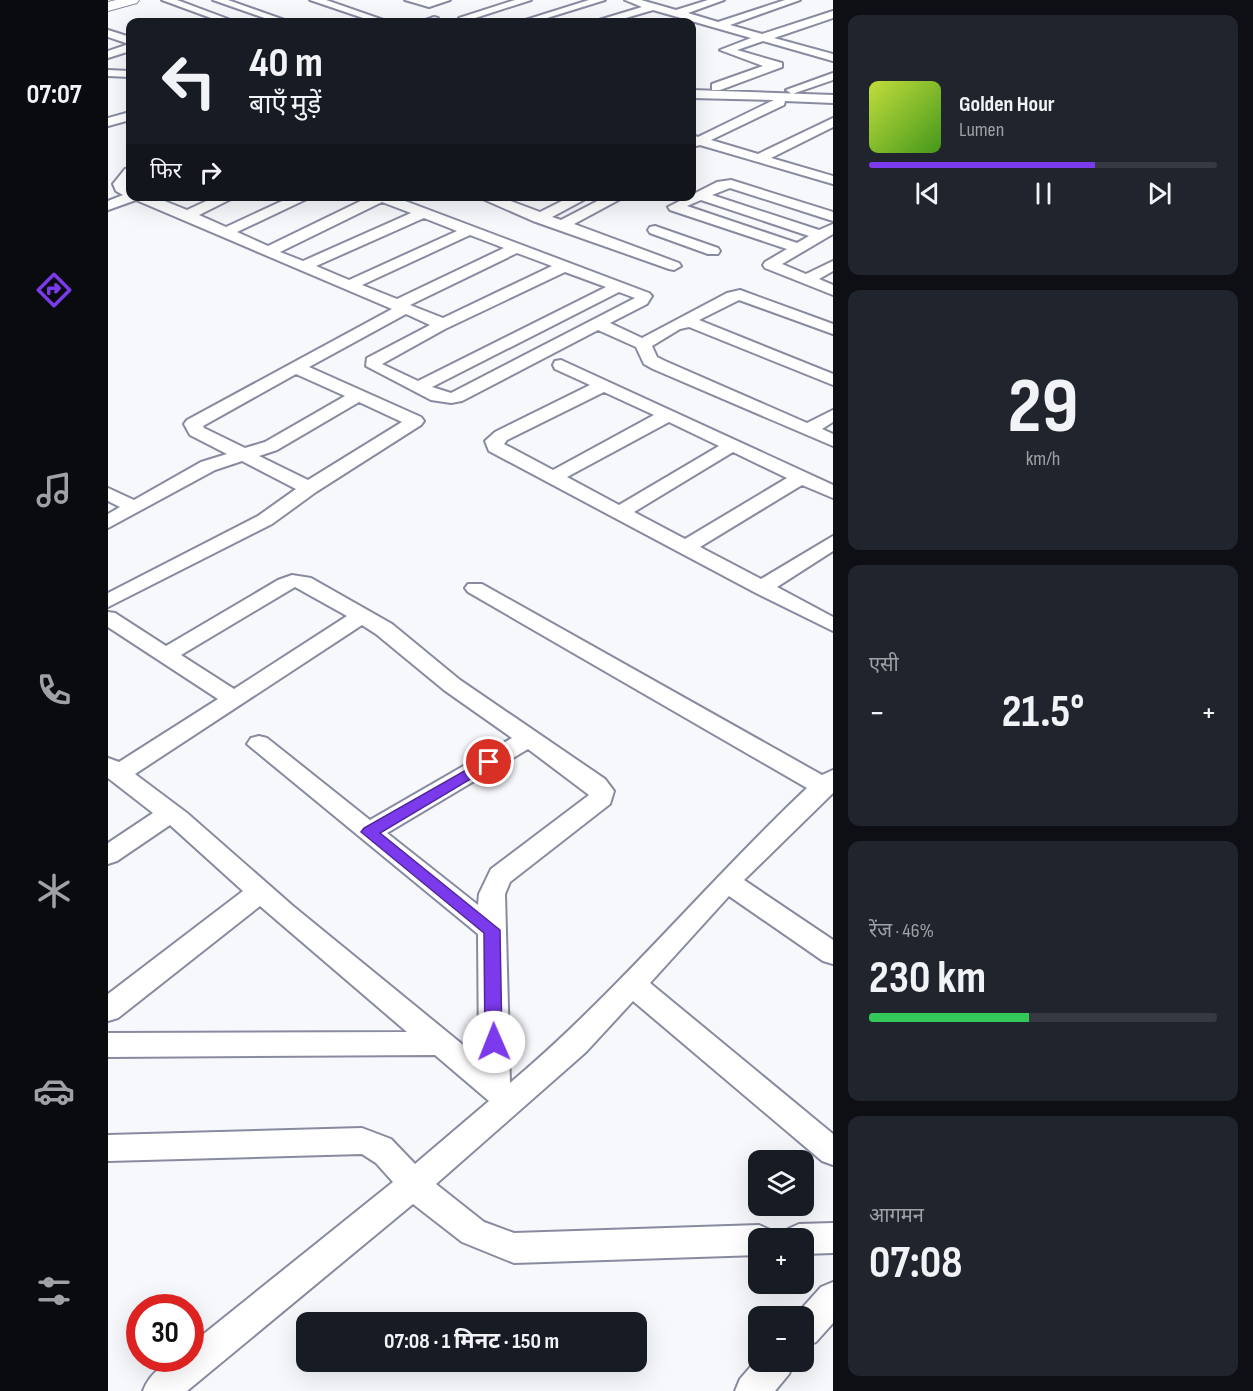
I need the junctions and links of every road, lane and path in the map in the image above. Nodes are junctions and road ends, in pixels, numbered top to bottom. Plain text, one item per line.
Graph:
1 (132, 0) edge
2 (167, 0) edge
3 (218, 0) edge
4 (315, 0) edge
5 (410, 0) edge
6 (445, 0) edge
7 (526, 0) edge
8 (600, 0) edge
9 (630, 0) edge
10 (677, 0) edge
11 (719, 0) edge
12 (795, 0) edge
13 (108, 7) edge
14 (654, 7) junction
15 (254, 12) junction
16 (676, 13) junction
17 (833, 14) edge
18 (214, 18) edge
19 (236, 18) edge
20 (273, 18) edge
21 (371, 18) edge
22 (464, 18) edge
23 (538, 18) edge
24 (617, 18) edge
25 (660, 18) edge
26 (694, 18) edge
27 (696, 19) edge
28 (718, 25) junction
29 (700, 31) dead end
30 (108, 33) edge
31 (764, 38) junction
32 (126, 40) edge
33 (833, 45) edge
34 (126, 48) edge
35 (814, 52) junction
36 (108, 55) edge
37 (833, 58) edge
38 (774, 66) junction
39 (108, 73) edge
40 (126, 74) edge
41 (833, 76) edge
42 (716, 87) dead end
43 (792, 90) dead end
44 (696, 94) edge
45 (833, 99) edge
46 (780, 102) dead end
47 (114, 107) dead end
48 (126, 112) edge
49 (126, 115) edge
50 (108, 122) edge
51 (833, 122) edge
52 (696, 141) edge
53 (696, 142) edge
54 (718, 147) junction
55 (700, 156) dead end
56 (758, 159) junction
57 (120, 176) edge
58 (832, 181) edge
59 (126, 191) edge
60 (700, 195) junction
61 (696, 197) edge
62 (126, 198) edge
63 (151, 201) edge
64 (195, 201) edge
65 (216, 201) edge
66 (295, 201) edge
67 (374, 201) edge
68 (392, 201) edge
69 (496, 201) edge
70 (574, 201) edge
71 (609, 201) edge
72 (688, 201) edge
73 (108, 206) edge
74 (182, 213) junction
75 (423, 213) junction
76 (833, 216) edge
77 (538, 218) junction
78 (674, 221) dead end
79 (560, 226) junction
80 (470, 230) junction
81 (655, 230) junction
82 (226, 232) junction
83 (827, 232) edge
84 (620, 247) junction
85 (517, 248) junction
86 (798, 248) junction
87 (714, 251) dead end
88 (268, 252) junction
89 (833, 265) edge
90 (304, 266) junction
91 (566, 266) junction
92 (674, 266) dead end
93 (806, 280) junction
94 (350, 285) junction
95 (619, 286) junction
96 (833, 290) edge
97 (401, 307) junction
98 (601, 322) junction
99 (682, 322) junction
100 (440, 325) junction
101 (833, 329) edge
102 (643, 344) junction
103 (561, 365) dead end
104 (294, 367) junction
105 (833, 380) edge
106 (604, 385) junction
107 (419, 387) junction
108 (358, 395) junction
109 (668, 415) junction
110 (833, 415) edge
111 (808, 430) junction
112 (833, 441) edge
113 (733, 445) junction
114 (244, 456) junction
115 (801, 477) junction
116 (552, 478) junction
117 (309, 488) junction
118 (833, 492) edge
119 (108, 494) edge
120 (134, 507) junction
121 (620, 513) junction
122 (108, 522) edge
123 (833, 542) edge
124 (685, 548) junction
125 (475, 588) dead end
126 (761, 588) junction
127 (108, 601) edge
128 (362, 616) junction
129 (108, 618) edge
130 (833, 625) edge
131 (166, 655) junction
132 (234, 699) junction
133 (529, 738) junction
134 (259, 744) dead end
135 (113, 769) edge
136 (828, 782) edge
137 (170, 813) junction
138 (369, 832) junction
139 (108, 855) edge
140 (727, 881) junction
141 (260, 892) junction
142 (492, 930) junction
143 (833, 954) edge
144 (632, 984) junction
145 (108, 1010) edge
146 (439, 1042) junction
147 (108, 1045) edge
148 (502, 1094) junction
149 (108, 1148) edge
150 (833, 1152) edge
151 (414, 1184) junction
152 (833, 1238) edge
153 (814, 1239) edge
154 (748, 1240) edge
155 (833, 1298) edge
156 (814, 1320) edge
157 (768, 1372) edge
158 (160, 1391) edge
159 (752, 1391) edge

1 - 13 street
2 - 18 street
3 - 15 street
4 - 21 street
5 - 6 street
7 - 22 street
8 - 23 street
9 - 14 street
10 - 14 street
11 - 16 street
12 - 28 street
14 - 16 street
14 - 24 street
15 - 19 street
15 - 20 street
16 - 25 street
16 - 26 street
17 - 31 street
27 - 28 street
28 - 29 street
28 - 31 street
30 - 32 street
31 - 35 street
31 - 38 street
33 - 35 street
34 - 36 street
35 - 37 street
35 - 38 street
38 - 42 street
39 - 40 street
41 - 43 street
44 - 45 street
46 - 52 street
47 - 48 street
49 - 50 street
51 - 56 street
53 - 54 street
54 - 55 street
54 - 56 street
56 - 58 street
57 - 59 street
60 - 61 street
60 - 76 street
60 - 83 street
62 - 73 street
63 - 74 street
64 - 74 street
65 - 74 street
66 - 82 street
67 - 88 street
68 - 75 street
69 - 77 street
70 - 77 street
71 - 79 street
72 - 86 street
74 - 82 street
75 - 80 street
75 - 90 street
77 - 79 street
78 - 81 street
79 - 84 street
80 - 85 street
80 - 94 street
81 - 84 street
81 - 87 street
82 - 88 street
83 - 86 street
84 - 92 street
85 - 91 street
85 - 97 street
86 - 93 street
88 - 90 street
89 - 93 street
90 - 94 street
91 - 95 street
91 - 100 street
93 - 96 street
94 - 97 street
95 - 98 street
95 - 107 street
97 - 100 street
97 - 104 street
98 - 102 street
98 - 107 street
99 - 101 street
99 - 102 street
99 - 105 street
100 - 107 street
102 - 111 street
103 - 106 street
104 - 108 street
104 - 114 street
106 - 109 street
106 - 116 street
108 - 114 street
108 - 117 street
109 - 113 street
109 - 116 street
110 - 111 street
111 - 112 street
113 - 115 street
113 - 121 street
114 - 117 street
114 - 120 street
115 - 118 street
115 - 124 street
116 - 121 street
117 - 127 street
119 - 120 street
120 - 122 street
121 - 124 street
123 - 126 street
124 - 126 street
125 - 136 street
126 - 130 street
128 - 131 street
128 - 132 street
128 - 133 street
129 - 131 street
131 - 132 street
132 - 135 street
133 - 138 street
133 - 142 street
134 - 138 street
135 - 137 street
136 - 140 street
137 - 139 street
137 - 141 street
138 - 142 street
140 - 143 street
140 - 144 street
141 - 145 street
141 - 146 street
142 - 148 street
144 - 148 street
144 - 150 street
146 - 147 street
146 - 148 street
148 - 151 street
149 - 151 street
151 - 154 street
151 - 158 street
152 - 153 street
155 - 156 street
157 - 159 street

